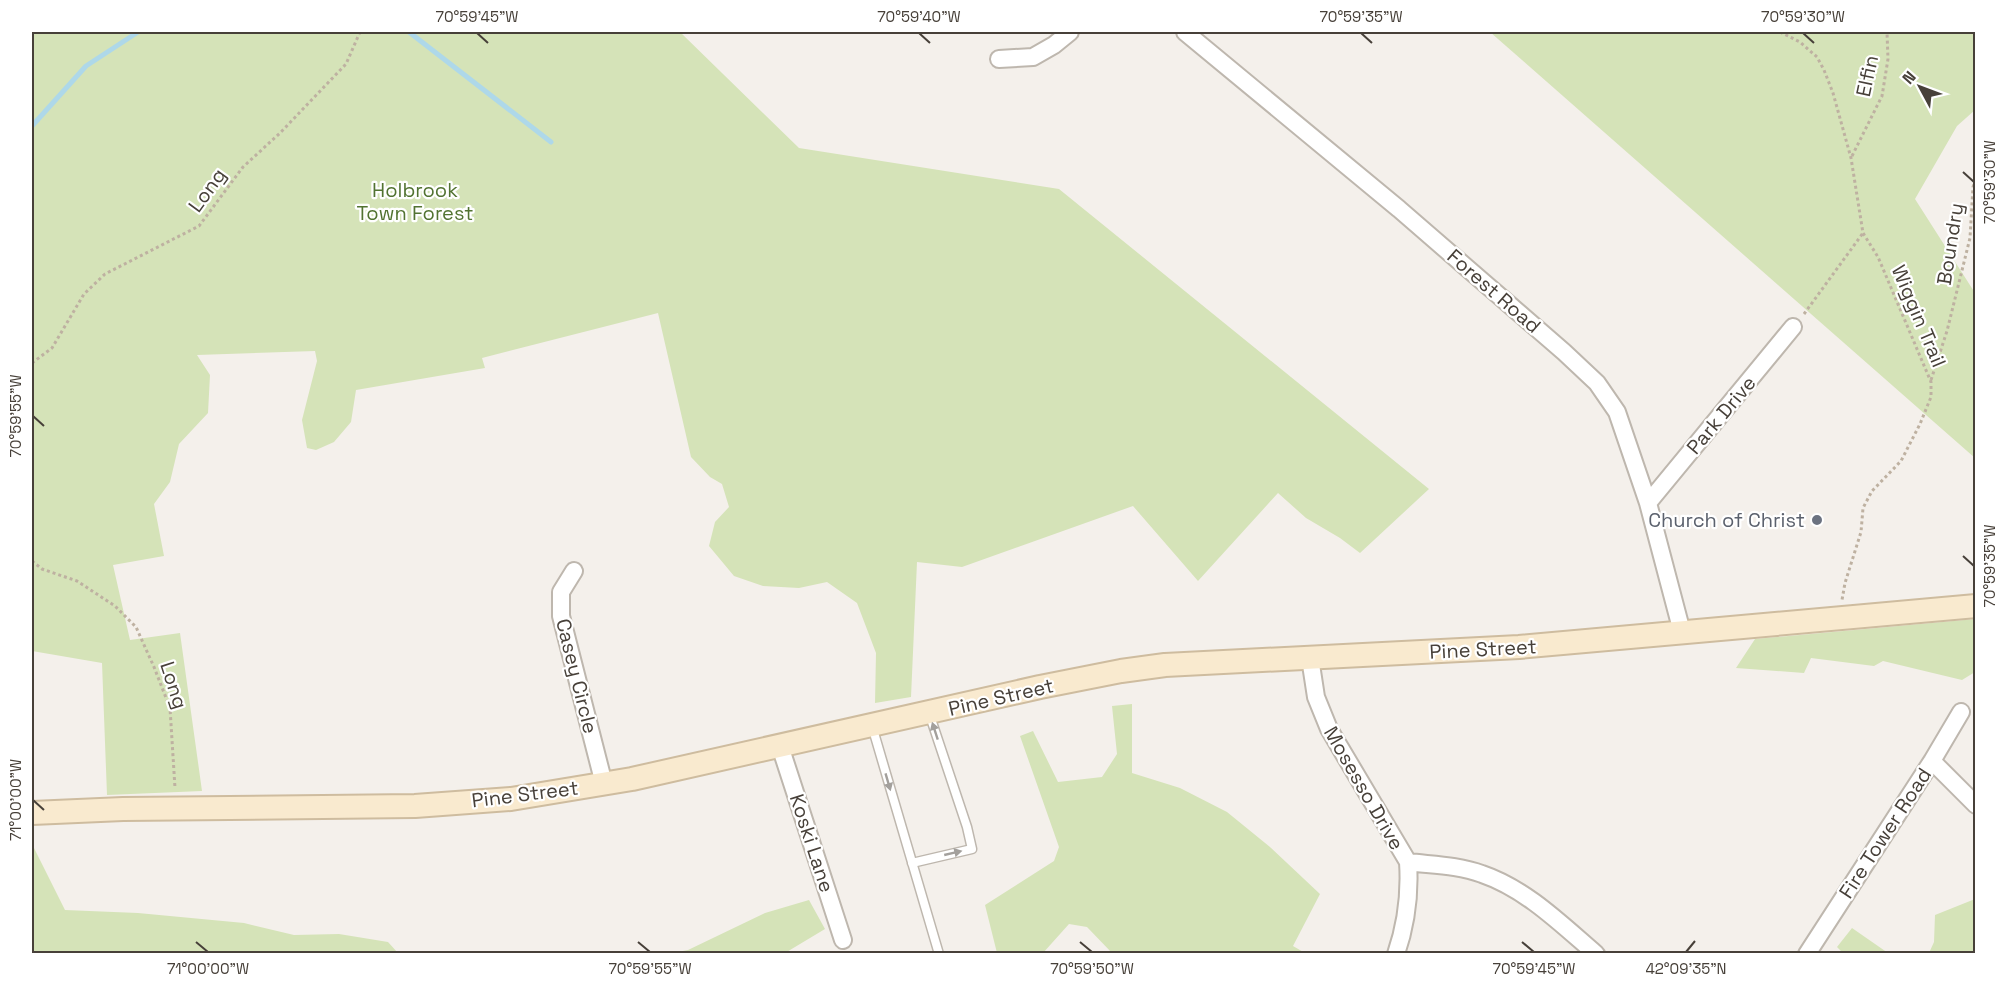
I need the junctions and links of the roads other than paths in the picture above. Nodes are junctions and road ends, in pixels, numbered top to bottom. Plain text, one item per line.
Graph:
1 (1070, 32) edge
2 (1185, 32) edge
3 (999, 59) dead end
4 (1793, 327) road end
5 (1648, 503) junction
6 (574, 571) dead end
7 (1976, 606) edge
8 (1682, 632) junction
9 (1310, 658) junction
10 (1961, 712) dead end
11 (929, 713) junction
12 (871, 726) junction
13 (780, 746) junction
14 (1932, 760) junction
15 (604, 784) junction
16 (1976, 805) edge
17 (32, 813) edge
18 (912, 862) junction
19 (1408, 862) junction
20 (843, 940) dead end
21 (939, 954) edge
22 (1396, 954) edge
23 (1596, 954) edge
24 (1808, 954) edge

1 - 3 street
2 - 5 street, Forest Road
4 - 5 street, Park Drive
5 - 8 street, Forest Road
6 - 15 street, Casey Circle
7 - 8 main road, Pine Street
8 - 9 main road, Pine Street
9 - 11 main road, Pine Street
9 - 19 street, Mosesso Drive
10 - 14 street, Fire Tower Road
11 - 12 main road, Pine Street
18 -> 11 lane
12 - 13 main road, Pine Street
12 -> 18 lane
13 - 15 main road, Pine Street
13 - 20 street, Koski Lane
14 - 16 street
14 - 24 street, Fire Tower Road
15 - 17 main road, Pine Street
18 - 21 lane
19 - 22 street, Mosesso Drive
19 - 23 street

